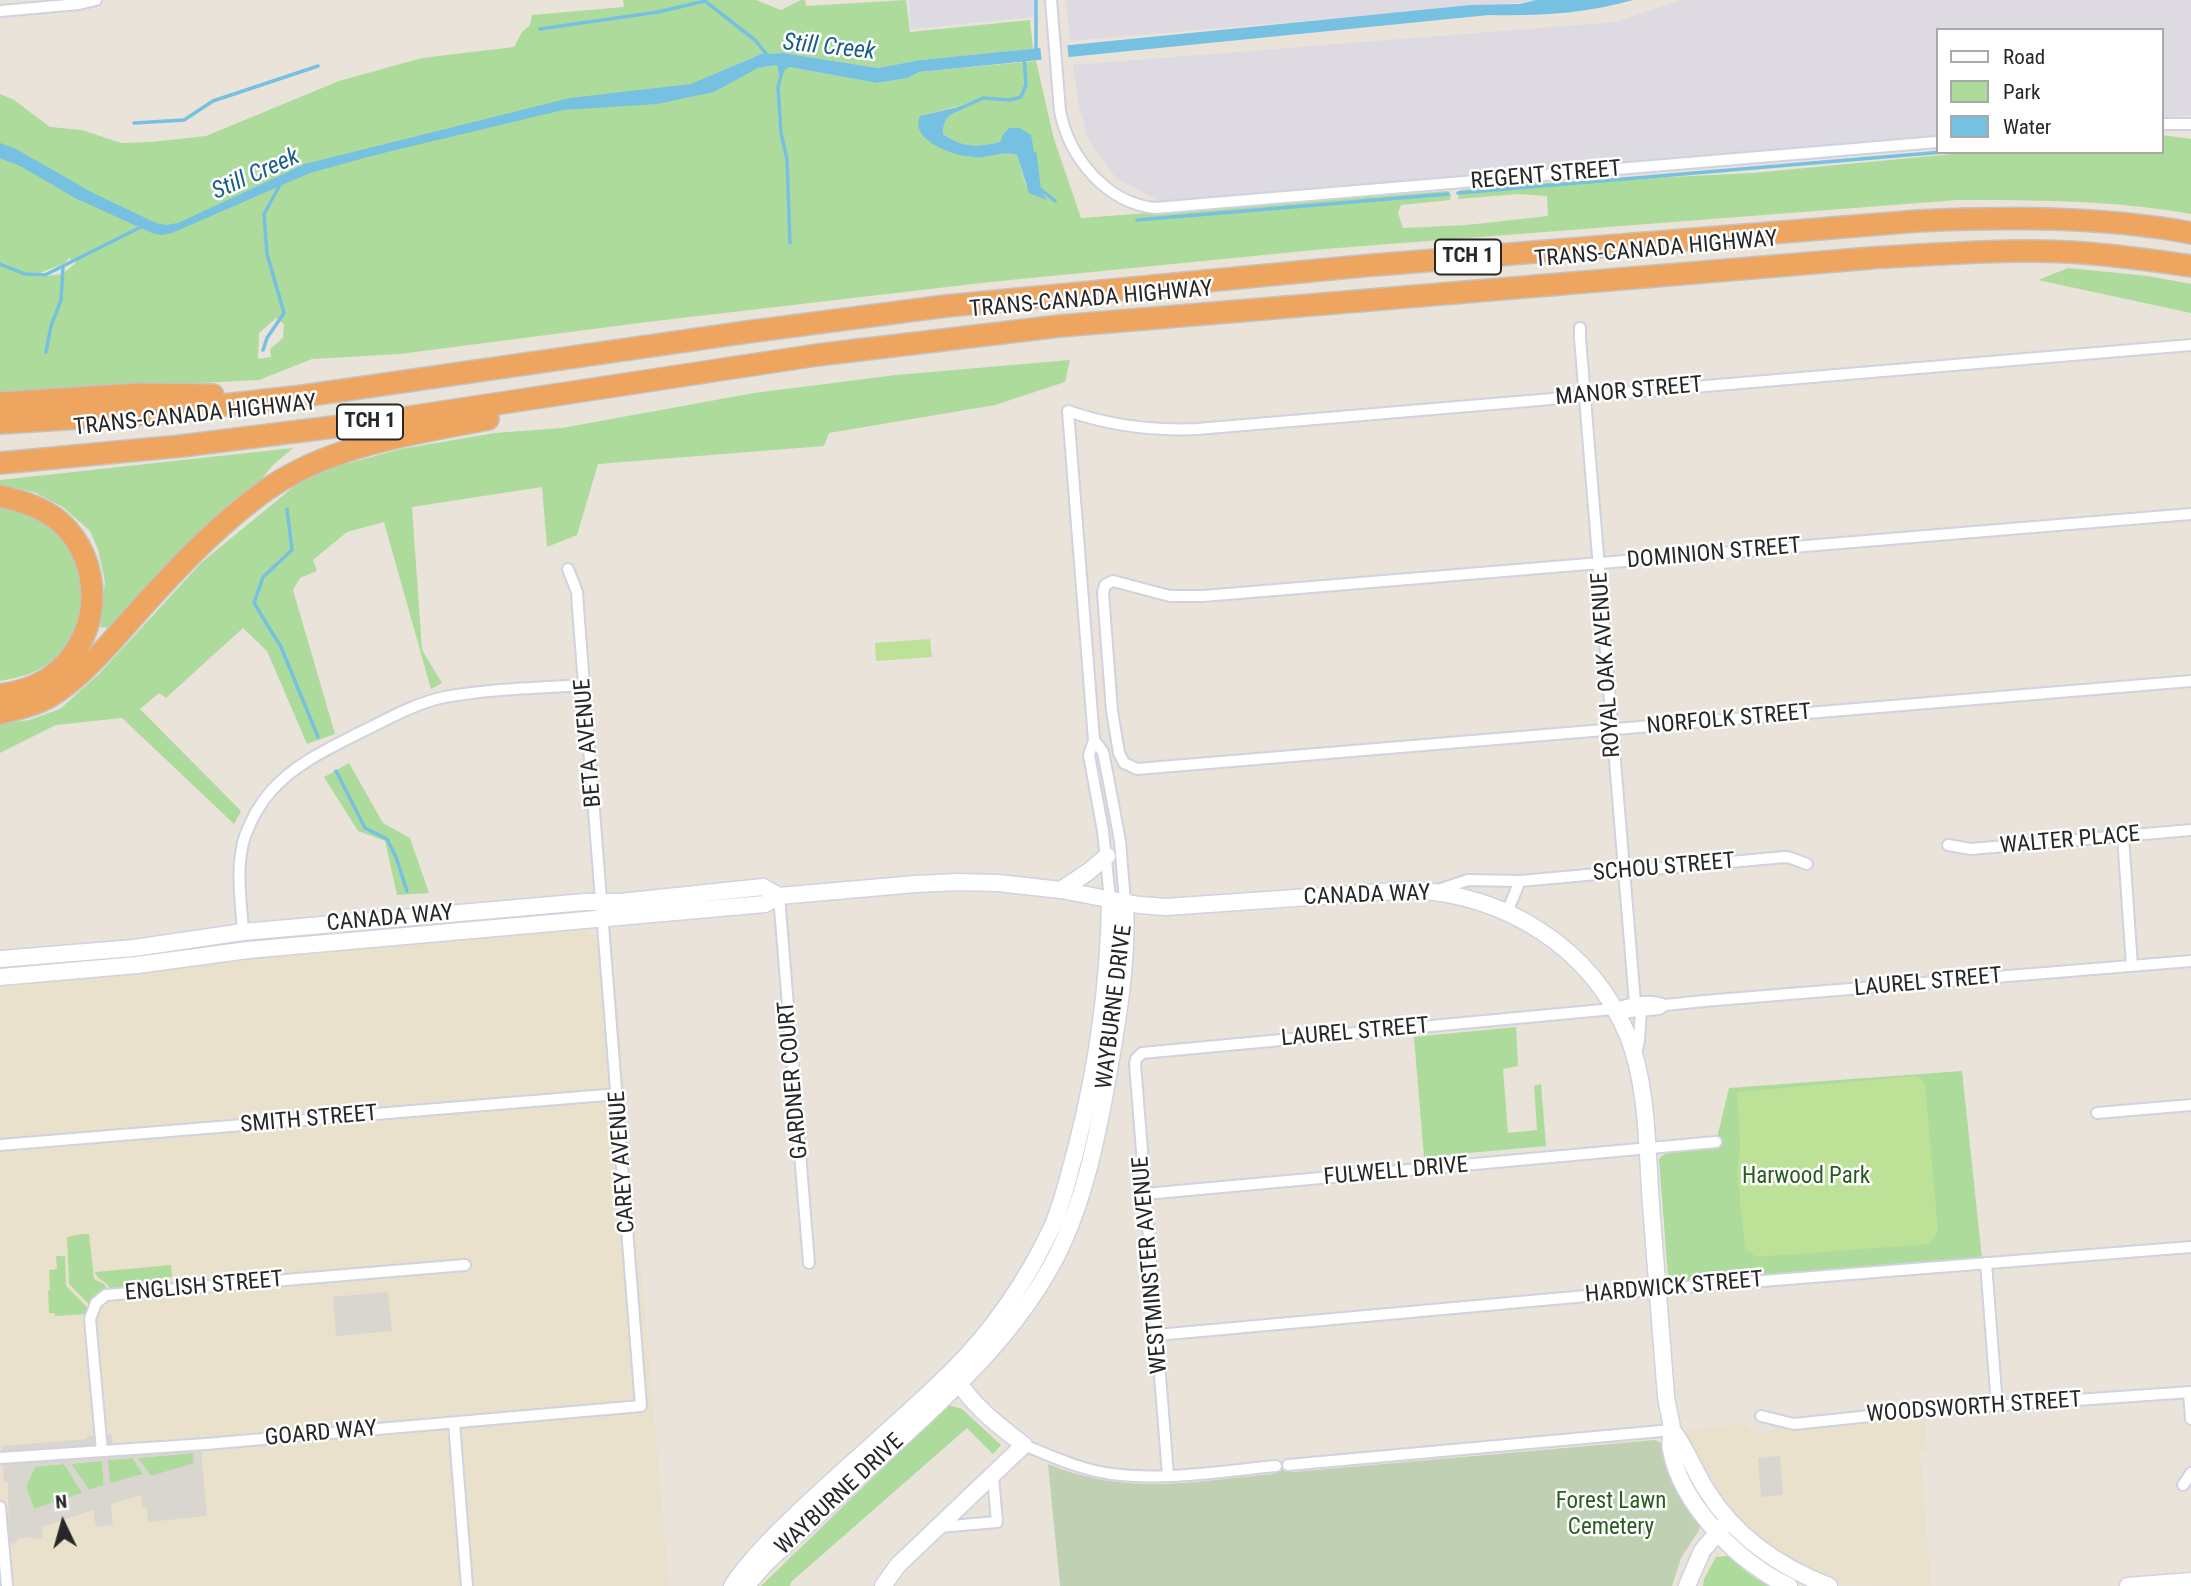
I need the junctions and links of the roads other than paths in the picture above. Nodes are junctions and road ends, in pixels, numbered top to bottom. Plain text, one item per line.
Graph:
1 (96, 0) edge
2 (1051, 0) edge
3 (0, 11) edge
4 (2163, 124) edge
5 (2191, 124) edge
6 (1936, 142) edge
7 (2191, 233) edge
8 (2191, 266) edge
9 (1580, 328) dead end
10 (2191, 345) edge
11 (639, 383) junction
12 (1585, 396) junction
13 (303, 397) junction
14 (0, 403) edge
15 (1068, 411) joint
16 (0, 423) edge
17 (0, 463) edge
18 (0, 496) edge
19 (2191, 514) edge
20 (1599, 563) junction
21 (568, 569) dead end
22 (2191, 681) edge
23 (584, 685) junction
24 (0, 695) edge
25 (0, 713) edge
26 (1613, 730) junction
27 (1094, 740) junction
28 (1142, 769) joint
29 (2191, 830) edge
30 (2123, 836) junction
31 (1948, 845) dead end
32 (1107, 856) junction
33 (1807, 864) dead end
34 (1624, 871) junction
35 (1520, 881) junction
36 (1061, 890) junction
37 (1435, 891) junction
38 (779, 896) junction
39 (1118, 900) junction
40 (601, 902) junction
41 (1507, 912) junction
42 (602, 919) junction
43 (243, 932) junction
44 (0, 959) edge
45 (2191, 961) edge
46 (2132, 966) junction
47 (0, 977) edge
48 (1638, 1007) junction
49 (1613, 1009) junction
50 (1139, 1055) joint
51 (1634, 1060) junction
52 (618, 1094) junction
53 (2191, 1105) edge
54 (2097, 1113) dead end
55 (1716, 1142) dead end
56 (0, 1145) edge
57 (1646, 1149) junction
58 (1145, 1194) junction
59 (2191, 1247) edge
60 (809, 1263) dead end
61 (1986, 1263) junction
62 (465, 1265) dead end
63 (1658, 1289) junction
64 (1157, 1335) junction
65 (956, 1378) junction
66 (2190, 1392) edge
67 (641, 1406) joint
68 (1997, 1406) junction
69 (1761, 1416) dead end
70 (2191, 1419) edge
71 (454, 1423) junction
72 (1672, 1430) junction
73 (1024, 1445) junction
74 (102, 1451) junction
75 (0, 1458) edge
76 (1289, 1465) dead end
77 (1276, 1466) dead end
78 (2191, 1473) edge
79 (1168, 1475) junction
80 (992, 1477) junction
81 (2183, 1485) dead end
82 (0, 1507) edge
83 (939, 1527) junction
84 (1722, 1527) junction
85 (762, 1558) junction
86 (2191, 1581) edge
87 (7, 1586) edge
88 (467, 1586) edge
89 (732, 1586) edge
90 (746, 1586) edge
91 (883, 1586) edge
92 (1687, 1586) edge
93 (1789, 1586) edge
94 (1829, 1586) edge
95 (2128, 1586) edge

1 - 3 street
2 - 6 street, REGENT STREET
4 - 5 street
7 - 13 highway, TRANS-CANADA HIGHWAY / TCH 1
8 - 11 highway, TRANS-CANADA HIGHWAY / TCH 1
9 - 12 street, ROYAL OAK AVENUE
10 - 12 street, MANOR STREET
11 - 17 highway, TRANS-CANADA HIGHWAY / TCH 1
11 - 25 highway
12 - 15 street, MANOR STREET
12 - 20 street, ROYAL OAK AVENUE
13 - 14 highway
13 - 16 highway, TRANS-CANADA HIGHWAY / TCH 1
15 - 27 street, WAYBURNE DRIVE
18 - 24 highway
19 - 20 street, DOMINION STREET
20 - 26 street, ROYAL OAK AVENUE
20 - 28 street, DOMINION STREET
21 - 23 street, BETA AVENUE
22 - 26 street, NORFOLK STREET
23 - 40 street, BETA AVENUE
23 - 43 street
26 - 28 street, NORFOLK STREET
26 - 34 street, ROYAL OAK AVENUE
27 - 32 street, WAYBURNE DRIVE
27 - 39 street, WAYBURNE DRIVE
29 - 30 street, WALTER PLACE
30 - 31 street, WALTER PLACE
30 - 46 street
32 - 36 main road
32 - 39 street, WAYBURNE DRIVE
33 - 34 street, SCHOU STREET
34 - 35 street, SCHOU STREET
34 - 48 street, ROYAL OAK AVENUE
35 - 37 street, SCHOU STREET
35 - 41 street
36 - 38 main road, CANADA WAY
36 - 39 main road, CANADA WAY
37 - 39 main road, CANADA WAY
37 - 41 main road, CANADA WAY
38 - 40 main road, CANADA WAY
38 - 42 main road, CANADA WAY
38 - 60 street, GARDNER COURT
39 - 65 main road, WAYBURNE DRIVE
40 - 42 street, BETA AVENUE
40 - 43 main road, CANADA WAY
41 - 49 main road, CANADA WAY
42 - 47 main road, CANADA WAY
42 - 52 street, CAREY AVENUE
43 - 44 main road, CANADA WAY
45 - 46 street, LAUREL STREET
46 - 48 street, LAUREL STREET
48 - 49 street, LAUREL STREET
48 - 51 street, ROYAL OAK AVENUE
49 - 50 street, LAUREL STREET
49 - 51 main road, CANADA WAY
50 - 58 street, WESTMINSTER AVENUE
51 - 57 main road, CANADA WAY
52 - 56 street, SMITH STREET
52 - 67 street, CAREY AVENUE
53 - 54 street
55 - 57 street, FULWELL DRIVE
57 - 58 street, FULWELL DRIVE
57 - 63 main road, CANADA WAY
58 - 64 street, WESTMINSTER AVENUE
59 - 61 street, HARDWICK STREET
61 - 63 street, HARDWICK STREET
61 - 68 street
62 - 74 street, ENGLISH STREET
63 - 64 street, HARDWICK STREET
63 - 72 main road, CANADA WAY
64 - 79 street, WESTMINSTER AVENUE
65 - 73 main road
65 - 85 main road, WAYBURNE DRIVE
66 - 68 street, WOODSWORTH STREET
66 - 70 street, WOODSWORTH STREET
67 - 71 street, GOARD WAY
68 - 69 street, WOODSWORTH STREET
71 - 74 street, GOARD WAY
71 - 88 street
72 - 76 street
72 - 84 main road, CANADA WAY
73 - 79 street
73 - 80 main road
74 - 75 street, GOARD WAY
77 - 79 street
78 - 81 street
80 - 83 main road
80 - 83 street
82 - 87 street
83 - 91 main road
84 - 92 main road
84 - 93 main road, CANADA WAY
84 - 94 main road, CANADA WAY
85 - 89 main road, WAYBURNE DRIVE
85 - 90 main road, WAYBURNE DRIVE
86 - 95 main road

